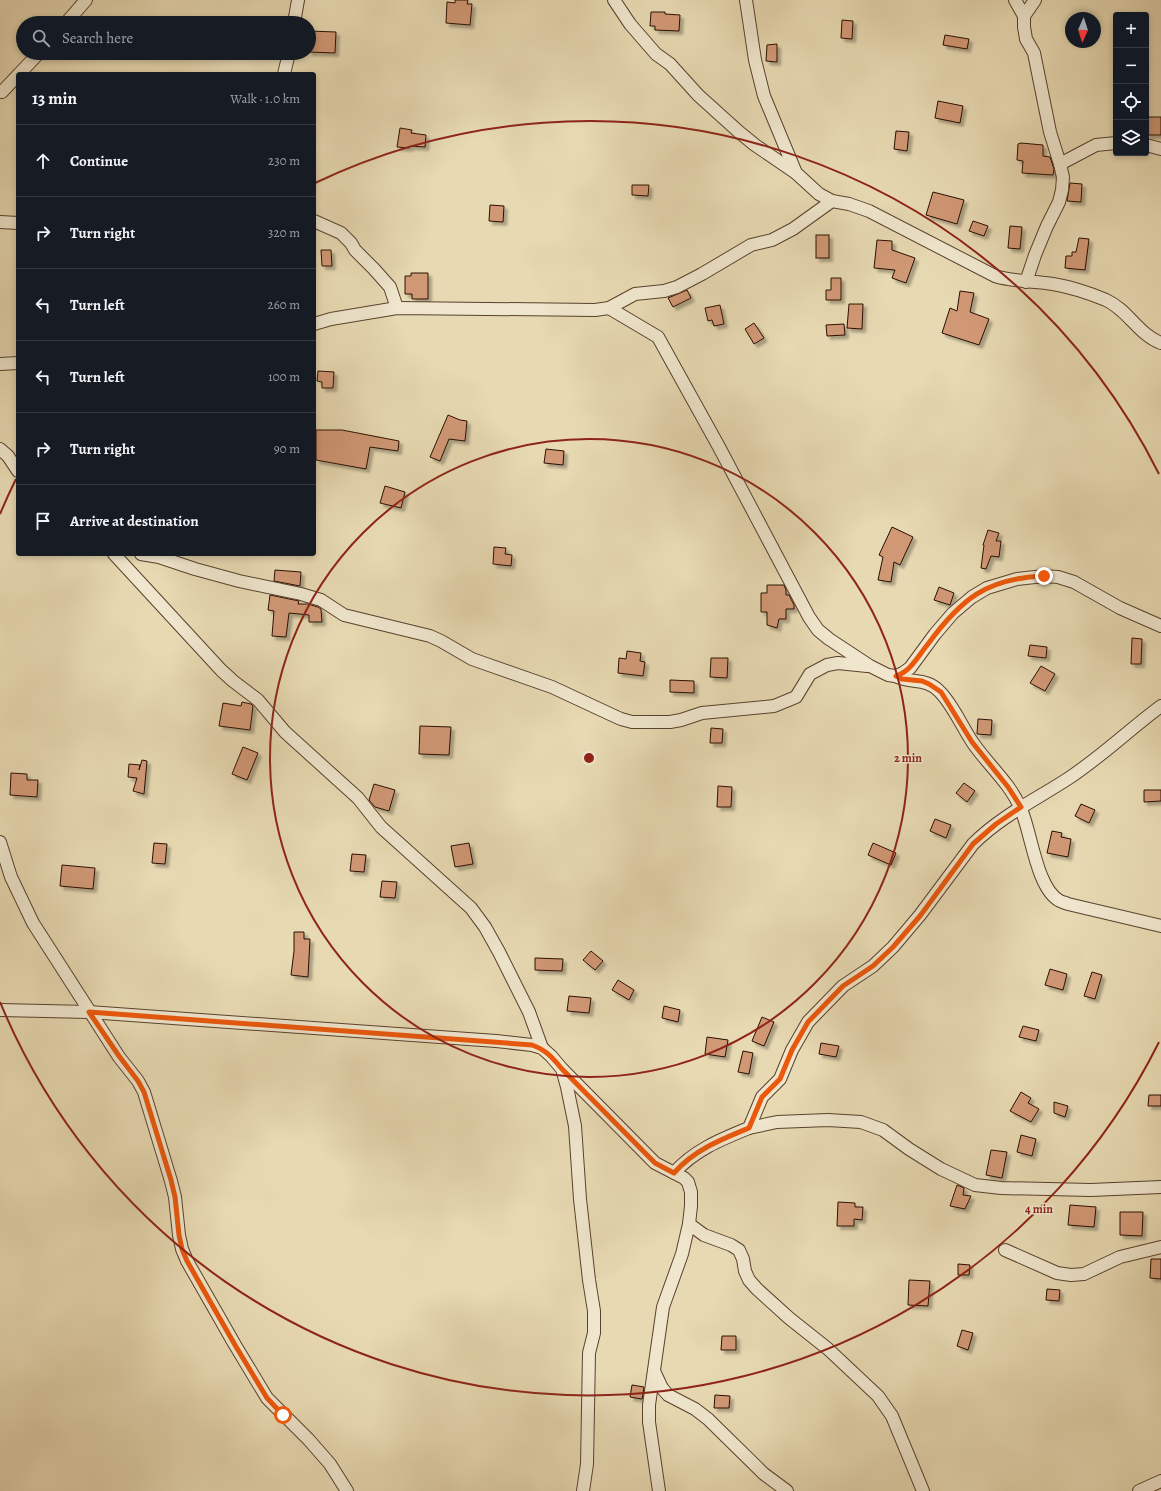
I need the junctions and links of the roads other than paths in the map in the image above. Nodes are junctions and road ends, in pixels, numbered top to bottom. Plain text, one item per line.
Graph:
1 (86, 0) edge
2 (298, 0) edge
3 (614, 0) edge
4 (746, 0) edge
5 (1015, 0) edge
6 (1035, 0) edge
7 (72, 16) edge
8 (295, 16) edge
9 (1024, 16) junction
10 (32, 60) edge
11 (287, 60) edge
12 (20, 72) edge
13 (284, 72) edge
14 (16, 76) edge
15 (2, 92) dead end
16 (1113, 143) edge
17 (1149, 146) edge
18 (1161, 149) edge
19 (1060, 164) junction
20 (796, 173) junction
21 (832, 201) junction
22 (0, 222) edge
23 (316, 222) edge
24 (16, 224) edge
25 (1026, 282) junction
26 (396, 308) junction
27 (609, 308) junction
28 (316, 323) edge
29 (1161, 343) edge
30 (16, 363) edge
31 (0, 364) edge
32 (0, 449) edge
33 (16, 468) edge
34 (116, 556) edge
35 (159, 556) edge
36 (1161, 626) edge
37 (870, 666) junction
38 (896, 676) junction
39 (1161, 706) edge
40 (1021, 807) junction
41 (0, 842) edge
42 (1161, 926) edge
43 (0, 1010) edge
44 (89, 1012) junction
45 (542, 1048) junction
46 (562, 1069) junction
47 (749, 1128) junction
48 (674, 1173) junction
49 (1161, 1187) edge
50 (690, 1224) junction
51 (1161, 1247) edge
52 (1005, 1250) dead end
53 (654, 1371) junction
54 (1161, 1481) edge
55 (347, 1491) edge
56 (582, 1491) edge
57 (659, 1491) edge
58 (787, 1491) edge
59 (923, 1491) edge
60 (1138, 1491) edge

1 - 7 street
2 - 8 street
3 - 20 street
4 - 20 street
5 - 9 street
6 - 9 street
9 - 19 street
10 - 12 street
11 - 13 street
14 - 15 street
16 - 19 street
17 - 18 street
19 - 25 street
20 - 21 street
21 - 25 street
21 - 27 street
22 - 24 street
23 - 26 street
25 - 29 street
26 - 27 street
26 - 28 street
27 - 37 street
30 - 31 street
32 - 33 street
34 - 45 street
35 - 37 street
36 - 38 street
37 - 38 street
38 - 40 street
39 - 40 street
40 - 42 street
40 - 47 street
41 - 44 street
43 - 44 street
44 - 45 street
44 - 55 street
45 - 46 street
46 - 48 street
46 - 56 street
47 - 48 street
47 - 49 street
48 - 50 street
50 - 53 street
50 - 59 street
51 - 52 street
53 - 57 street
53 - 58 street
54 - 60 street

